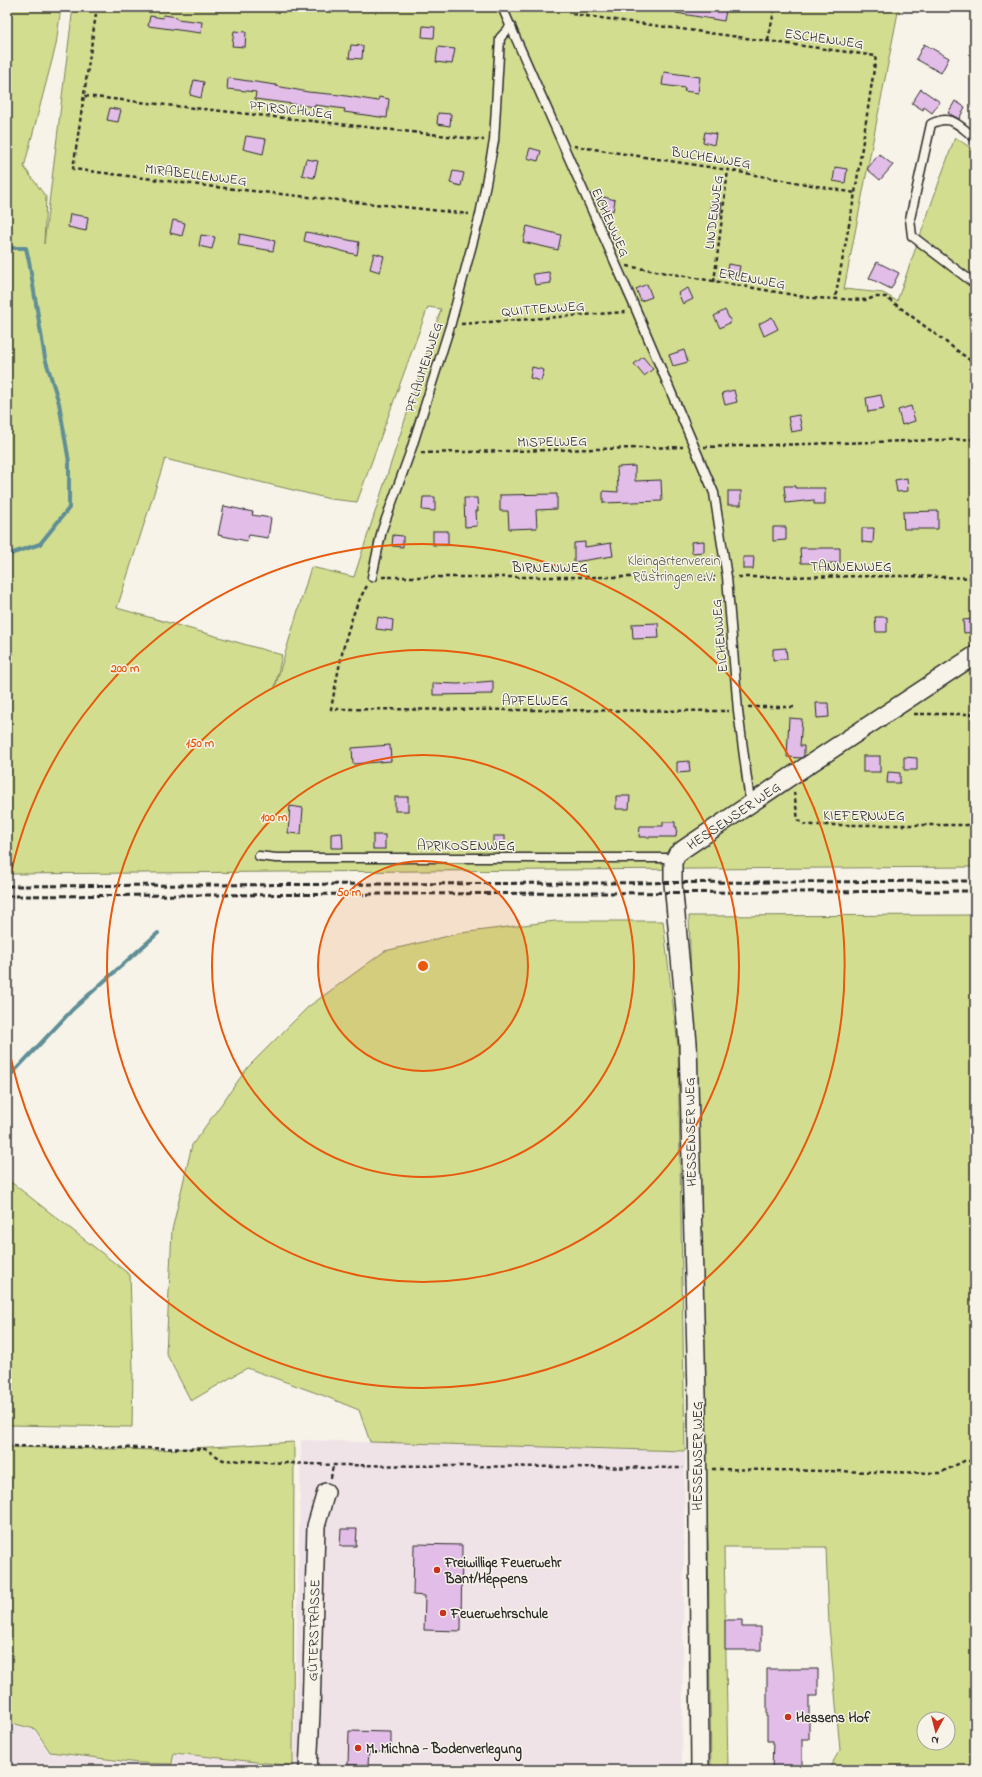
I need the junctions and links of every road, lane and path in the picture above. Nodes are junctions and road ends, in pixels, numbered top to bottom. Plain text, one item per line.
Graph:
1 (97, 7) edge
2 (502, 7) edge
3 (775, 7) edge
4 (572, 14) dead end
5 (511, 26) junction
6 (768, 40) junction
7 (85, 96) junction
8 (975, 138) edge
9 (494, 141) junction
10 (564, 146) junction
11 (728, 170) junction
12 (855, 193) junction
13 (480, 215) junction
14 (615, 264) junction
15 (714, 282) junction
16 (975, 284) edge
17 (835, 299) junction
18 (637, 312) junction
19 (451, 323) junction
20 (975, 364) edge
21 (975, 439) edge
22 (694, 447) junction
23 (410, 450) junction
24 (372, 577) junction
25 (727, 577) junction
26 (975, 578) edge
27 (975, 655) edge
28 (797, 708) dead end
29 (738, 709) junction
30 (893, 709) junction
31 (975, 714) edge
32 (790, 776) junction
33 (753, 801) junction
34 (975, 824) edge
35 (259, 856) dead end
36 (673, 862) junction
37 (7, 1446) edge
38 (975, 1461) edge
39 (697, 1468) junction
40 (326, 1492) dead end
41 (308, 1770) edge
42 (700, 1770) edge

1 - 7 path, MIRABELLENWEG
2 - 5 lane, EICHENWEG
3 - 6 path
4 - 6 path, ESCHENWEG
5 - 9 lane, PFLAUMENWEG
5 - 10 lane, EICHENWEG
6 - 12 path, ESCHENWEG
7 - 9 path, PFIRSICHWEG
7 - 13 path, MIRABELLENWEG
8 - 16 lane
9 - 13 lane, PFLAUMENWEG
10 - 11 path, BUCHENWEG
10 - 14 lane, EICHENWEG
11 - 12 path, BUCHENWEG
11 - 15 path, LINDENWEG
12 - 17 path, ESCHENWEG
13 - 19 lane, PFLAUMENWEG
14 - 15 path, ERLENWEG
14 - 18 lane, EICHENWEG
15 - 17 path, ERLENWEG
17 - 20 path, ERLENWEG
18 - 19 path, QUITTENWEG
18 - 22 lane, EICHENWEG
19 - 23 lane, PFLAUMENWEG
21 - 22 path
22 - 23 path, MISPELWEG
22 - 25 lane, EICHENWEG
23 - 24 lane, PFLAUMENWEG
24 - 25 path, BIRNENWEG
24 - 29 path, APFELWEG
25 - 26 path, TANNENWEG
25 - 29 lane, EICHENWEG
27 - 30 street, HESSENSER WEG
28 - 29 path, APFELWEG
29 - 33 lane, EICHENWEG
30 - 31 path
30 - 32 street, HESSENSER WEG
32 - 33 street, HESSENSER WEG
32 - 34 path, KIEFERNWEG
33 - 36 street, HESSENSER WEG
35 - 36 lane, APRIKOSENWEG
36 - 39 street, HESSENSER WEG
37 - 39 path
38 - 39 path
39 - 42 street, HESSENSER WEG
40 - 41 street, GÜTERSTRASSE

